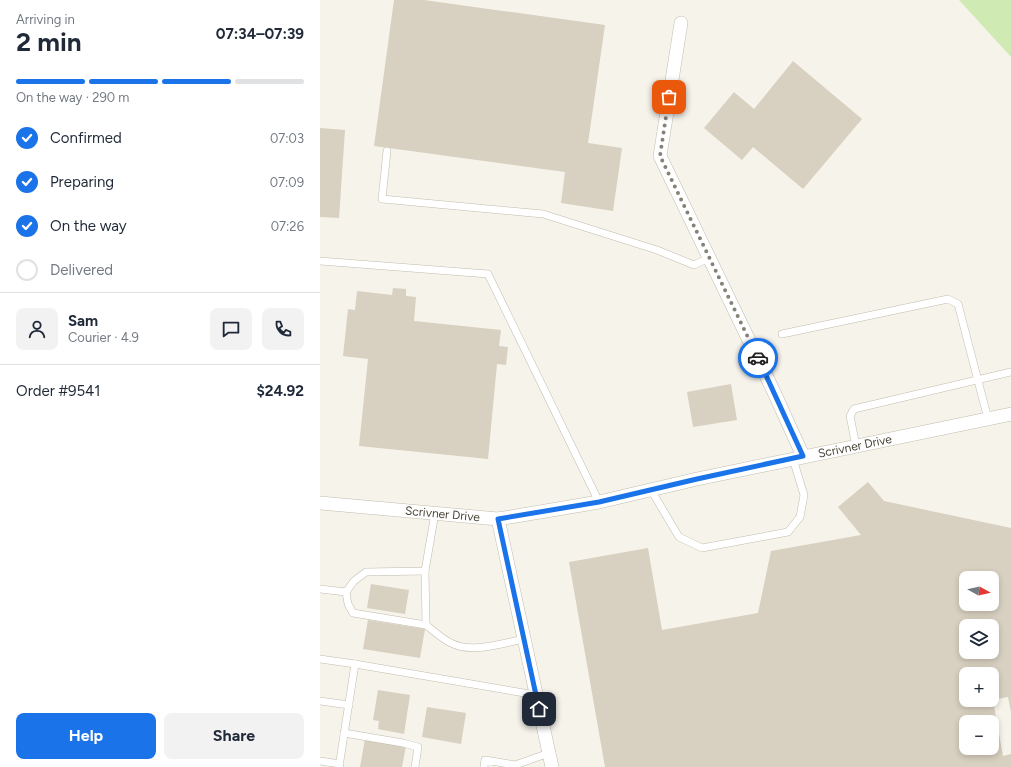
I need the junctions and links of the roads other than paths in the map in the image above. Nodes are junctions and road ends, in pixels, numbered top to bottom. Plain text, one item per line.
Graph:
1 (681, 23) dead end
2 (387, 151) dead end
3 (709, 258) junction
4 (320, 261) edge
5 (782, 334) dead end
6 (1011, 372) edge
7 (978, 380) junction
8 (1011, 414) edge
9 (988, 419) junction
10 (856, 446) junction
11 (798, 457) junction
12 (650, 490) junction
13 (599, 502) junction
14 (320, 503) edge
15 (435, 513) junction
16 (498, 519) junction
17 (426, 571) junction
18 (320, 589) edge
19 (346, 592) junction
20 (426, 625) junction
21 (524, 639) junction
22 (320, 659) edge
23 (355, 664) junction
24 (536, 695) junction
25 (320, 701) edge
26 (349, 705) junction
27 (344, 733) junction
28 (549, 753) junction
29 (320, 761) edge
30 (339, 765) edge
31 (415, 767) edge
32 (484, 767) edge
33 (552, 767) edge

1 - 3 street
2 - 3 lane
3 - 11 street
4 - 13 lane
5 - 7 lane
6 - 7 lane
7 - 9 lane
7 - 10 lane
8 - 9 street, Scrivner Drive
9 - 10 street, Scrivner Drive
10 - 11 street, Scrivner Drive
11 - 12 street, Scrivner Drive
11 - 12 lane
12 - 13 street, Scrivner Drive
13 - 16 street, Scrivner Drive
14 - 15 street, Scrivner Drive
15 - 16 street, Scrivner Drive
15 - 17 lane
16 - 21 street
17 - 19 lane
17 - 20 lane
18 - 19 lane
19 - 20 lane
20 - 21 lane
21 - 24 street
22 - 23 lane
23 - 24 lane
23 - 26 lane
24 - 28 street
25 - 26 lane
26 - 27 lane
27 - 30 lane
27 - 31 lane
28 - 32 lane
28 - 33 street
29 - 30 lane

